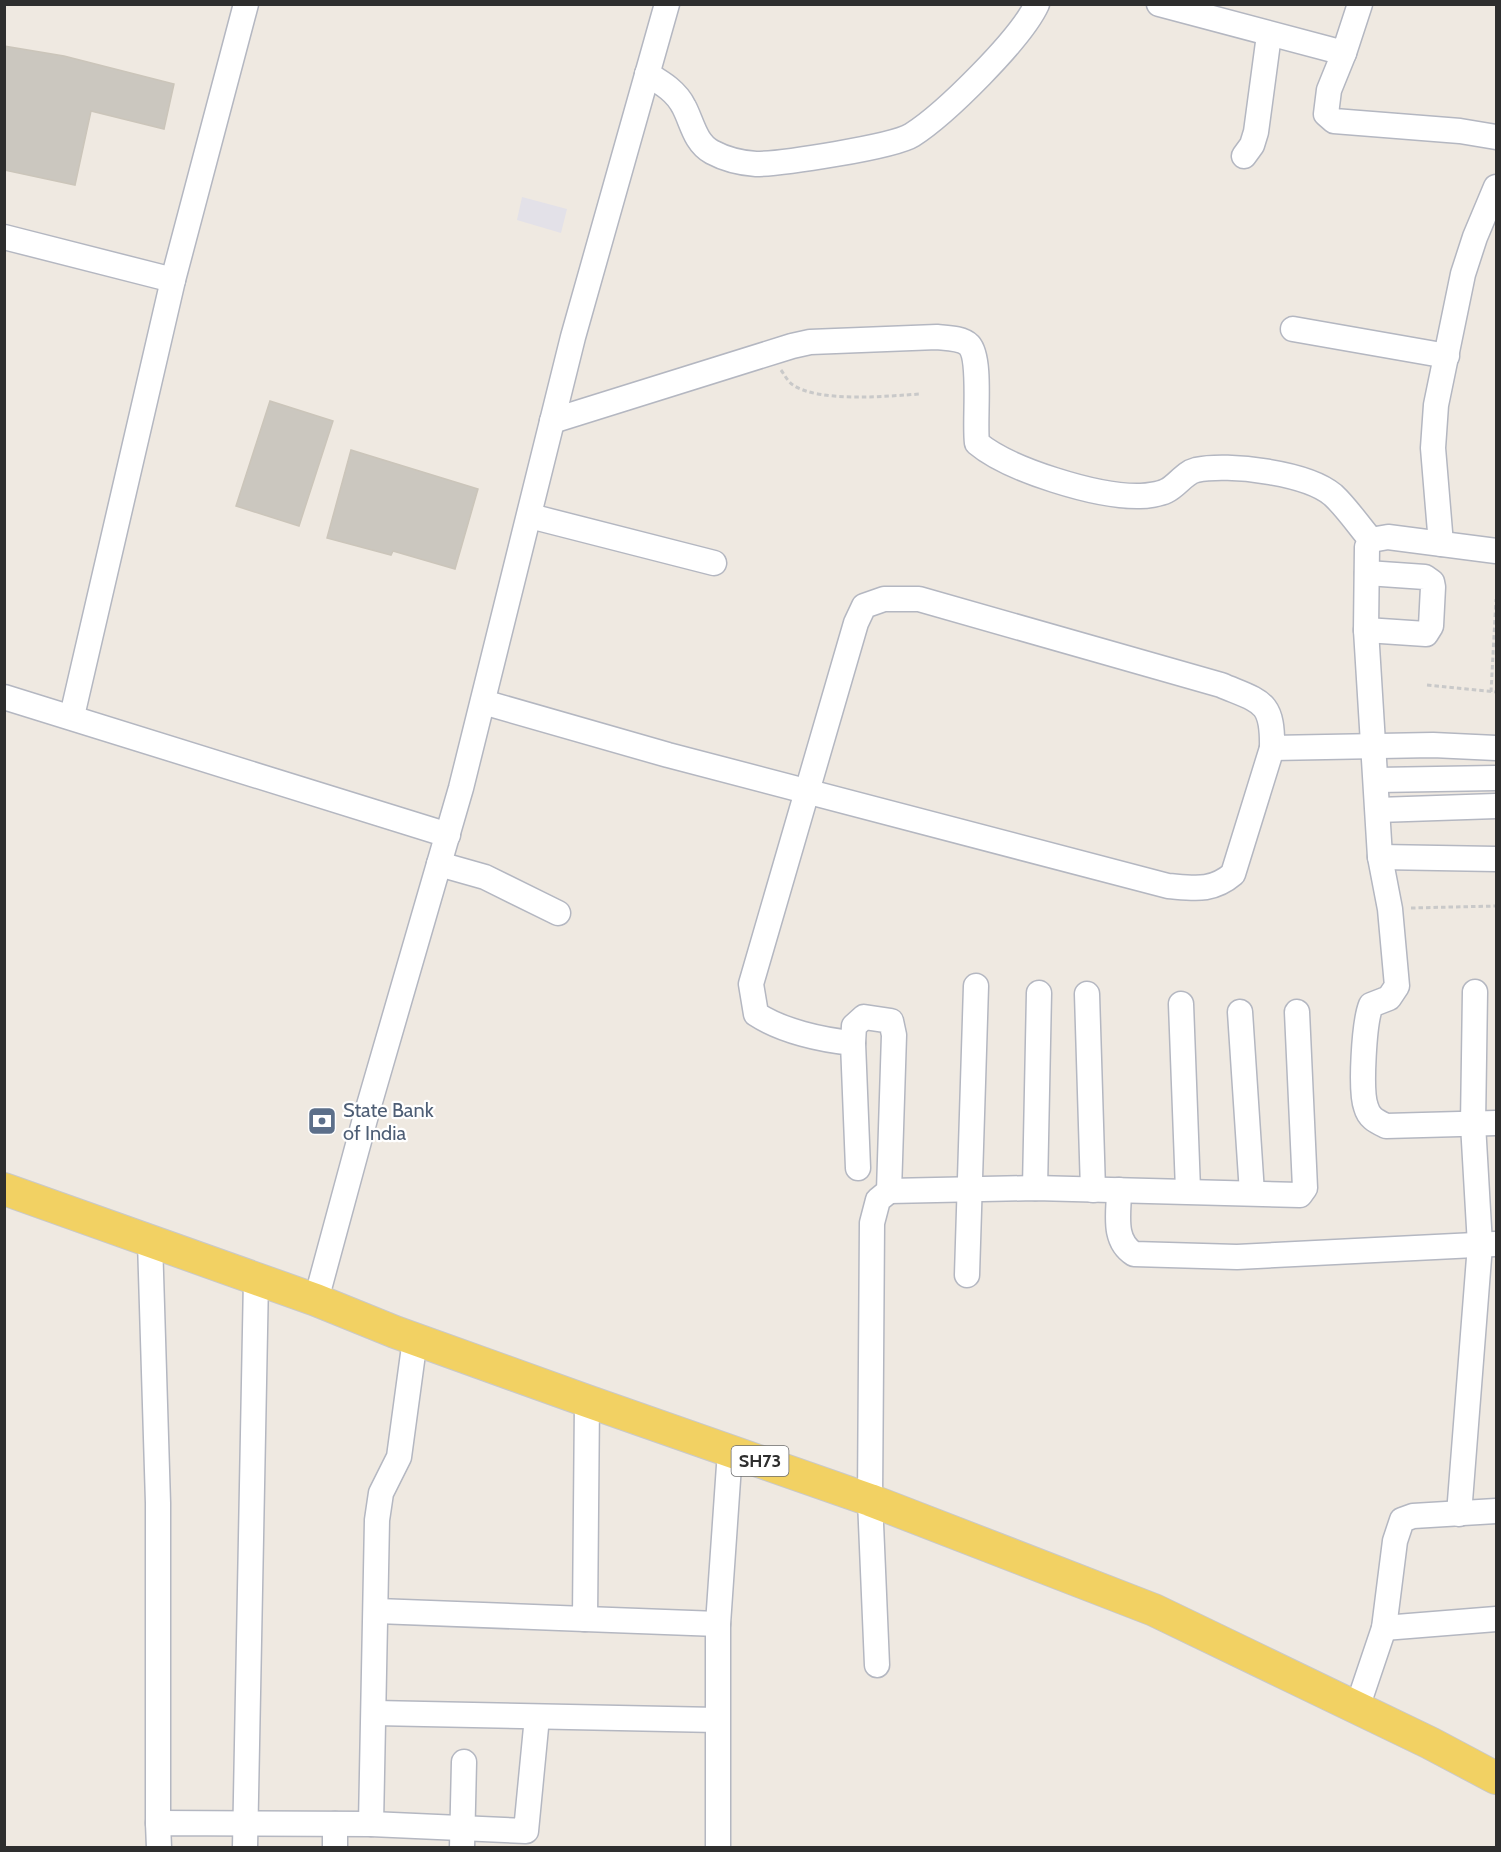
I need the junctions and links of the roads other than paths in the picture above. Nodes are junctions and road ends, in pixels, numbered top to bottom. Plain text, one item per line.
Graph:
1 (246, 4) edge
2 (667, 4) edge
3 (1037, 4) edge
4 (1159, 4) edge
5 (1360, 4) edge
6 (1269, 35) junction
7 (1344, 53) junction
8 (647, 74) junction
9 (1497, 137) edge
10 (1244, 156) dead end
11 (1497, 187) edge
12 (4, 237) edge
13 (173, 280) junction
14 (1293, 329) dead end
15 (1447, 356) junction
16 (552, 421) junction
17 (530, 516) junction
18 (1371, 540) junction
19 (1441, 544) junction
20 (1497, 551) edge
21 (714, 563) dead end
22 (1367, 573) junction
23 (1366, 630) junction
24 (4, 697) edge
25 (483, 702) junction
26 (72, 716) junction
27 (1272, 748) junction
28 (1375, 748) junction
29 (1497, 748) edge
30 (1497, 778) edge
31 (1377, 780) junction
32 (808, 789) junction
33 (1497, 806) edge
34 (1378, 810) junction
35 (448, 835) junction
36 (1380, 857) junction
37 (1497, 859) edge
38 (439, 864) junction
39 (558, 913) dead end
40 (976, 986) dead end
41 (1475, 992) dead end
42 (1039, 993) dead end
43 (1087, 994) dead end
44 (1181, 1004) dead end
45 (1240, 1012) dead end
46 (1297, 1012) dead end
47 (853, 1043) junction
48 (1497, 1123) edge
49 (1473, 1124) junction
50 (858, 1168) dead end
51 (969, 1187) junction
52 (1035, 1188) junction
53 (4, 1190) edge
54 (1093, 1190) junction
55 (1119, 1190) junction
56 (1188, 1190) junction
57 (889, 1191) junction
58 (1252, 1193) junction
59 (150, 1241) junction
60 (1488, 1244) edge
61 (967, 1275) dead end
62 (256, 1279) junction
63 (316, 1300) junction
64 (415, 1339) junction
65 (587, 1401) junction
66 (730, 1451) junction
67 (870, 1500) junction
68 (1497, 1511) edge
69 (1459, 1514) junction
70 (377, 1611) junction
71 (585, 1618) junction
72 (1497, 1619) edge
73 (718, 1624) junction
74 (1384, 1628) junction
75 (877, 1665) dead end
76 (1357, 1708) junction
77 (375, 1713) junction
78 (537, 1718) junction
79 (717, 1720) junction
80 (464, 1762) dead end
81 (1497, 1778) edge
82 (245, 1822) junction
83 (158, 1823) junction
84 (370, 1824) junction
85 (335, 1836) edge
86 (462, 1838) edge
87 (526, 1839) edge
88 (159, 1848) edge
89 (245, 1848) edge
90 (718, 1848) edge

1 - 13 street
2 - 8 street
3 - 8 street
4 - 6 street
5 - 7 street
6 - 7 street
6 - 10 street
7 - 9 street
8 - 16 street
11 - 15 street
12 - 13 street
13 - 26 street
14 - 15 street
15 - 19 street
16 - 17 street
16 - 18 street
17 - 21 street
17 - 25 street
18 - 19 street
18 - 22 street
19 - 20 street
22 - 23 street
22 - 23 street
23 - 28 street
24 - 26 street
25 - 32 street
25 - 35 street
26 - 35 street
27 - 28 street
27 - 32 street
27 - 32 street
28 - 29 street
28 - 31 street
30 - 31 street
31 - 34 street
32 - 47 street
33 - 34 street
34 - 36 street
35 - 38 street
36 - 37 street
36 - 49 street
38 - 39 street
38 - 63 street
40 - 51 street
41 - 49 street
42 - 52 street
43 - 54 street
44 - 56 street
45 - 58 street
46 - 58 street
47 - 50 street
47 - 57 street
48 - 49 street
49 - 60 street
51 - 52 street
51 - 57 street
51 - 61 street
52 - 54 street
53 - 59 main road, SH73
54 - 55 street
55 - 56 street
55 - 60 street
56 - 58 street
57 - 67 street
59 - 62 main road, SH73
59 - 83 street
60 - 69 street
62 - 63 main road, SH73
62 - 82 street
63 - 64 main road, SH73
64 - 65 main road, SH73
64 - 70 street
65 - 66 main road, SH73
65 - 71 street
66 - 67 main road, SH73
66 - 73 street
67 - 75 street
67 - 76 main road, SH73
68 - 69 street
69 - 74 street
70 - 71 street
70 - 77 street
71 - 73 street
72 - 74 street
73 - 79 street
74 - 76 street
76 - 81 main road, SH73
77 - 78 street
77 - 84 street
78 - 79 street
78 - 87 street
79 - 90 street
80 - 86 street
82 - 83 street
82 - 85 street
82 - 89 street
83 - 88 street
84 - 85 street
84 - 86 street
86 - 87 street

